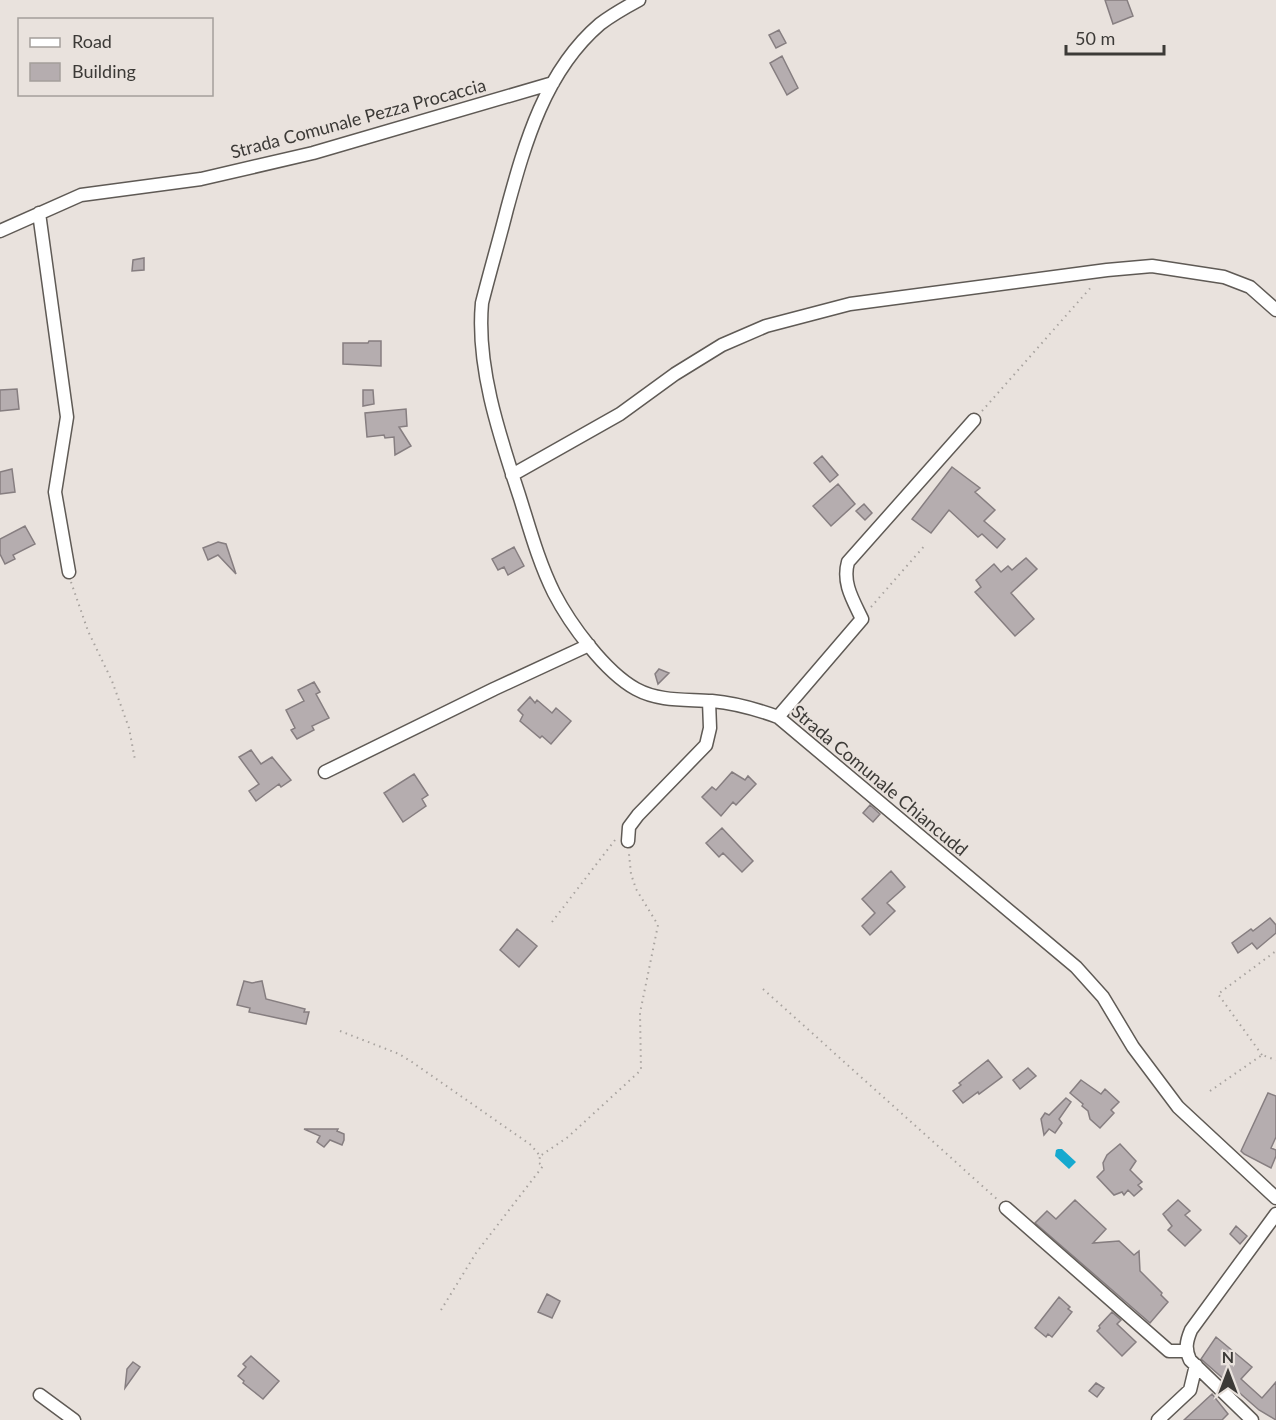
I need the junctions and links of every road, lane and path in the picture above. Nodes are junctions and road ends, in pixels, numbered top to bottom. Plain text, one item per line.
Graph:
1 (639, 0) edge
2 (553, 83) junction
3 (39, 213) junction
4 (0, 231) edge
5 (1107, 270) junction
6 (1276, 310) edge
7 (974, 420) joint
8 (512, 476) junction
9 (926, 544) dead end
10 (69, 572) joint
11 (862, 619) junction
12 (589, 645) junction
13 (709, 701) junction
14 (778, 717) junction
15 (135, 760) dead end
16 (325, 772) dead end
17 (629, 827) junction
18 (628, 841) joint
19 (552, 922) dead end
20 (1276, 951) edge
21 (763, 989) dead end
22 (340, 1031) dead end
23 (1262, 1055) junction
24 (1276, 1060) edge
25 (1210, 1090) dead end
26 (540, 1156) junction
27 (1276, 1198) edge
28 (1006, 1208) joint
29 (1276, 1214) edge
30 (441, 1310) dead end
31 (1186, 1351) junction
32 (1196, 1365) junction
33 (40, 1395) dead end
34 (74, 1420) edge
35 (1158, 1420) edge
36 (1252, 1420) edge

1 - 2 street, Strada Comunale Chiancudd
2 - 3 street, Strada Comunale Pezza Procaccia
2 - 8 street, Strada Comunale Chiancudd
3 - 4 street, Strada Comunale Pezza Procaccia
3 - 10 street
5 - 6 street
5 - 7 path
5 - 8 street
7 - 11 street
8 - 12 street, Strada Comunale Chiancudd
9 - 11 path
10 - 15 path
11 - 14 street
12 - 13 street, Strada Comunale Chiancudd
12 - 16 street
13 - 14 street, Strada Comunale Chiancudd
13 - 17 street
14 - 27 street, Strada Comunale Chiancudd
17 - 18 street
17 - 19 path
18 - 26 path
20 - 23 path
21 - 28 path
22 - 26 path
23 - 24 path
23 - 25 path
26 - 30 path
28 - 31 street
29 - 31 street
31 - 32 street
32 - 35 street
32 - 36 street
33 - 34 street

